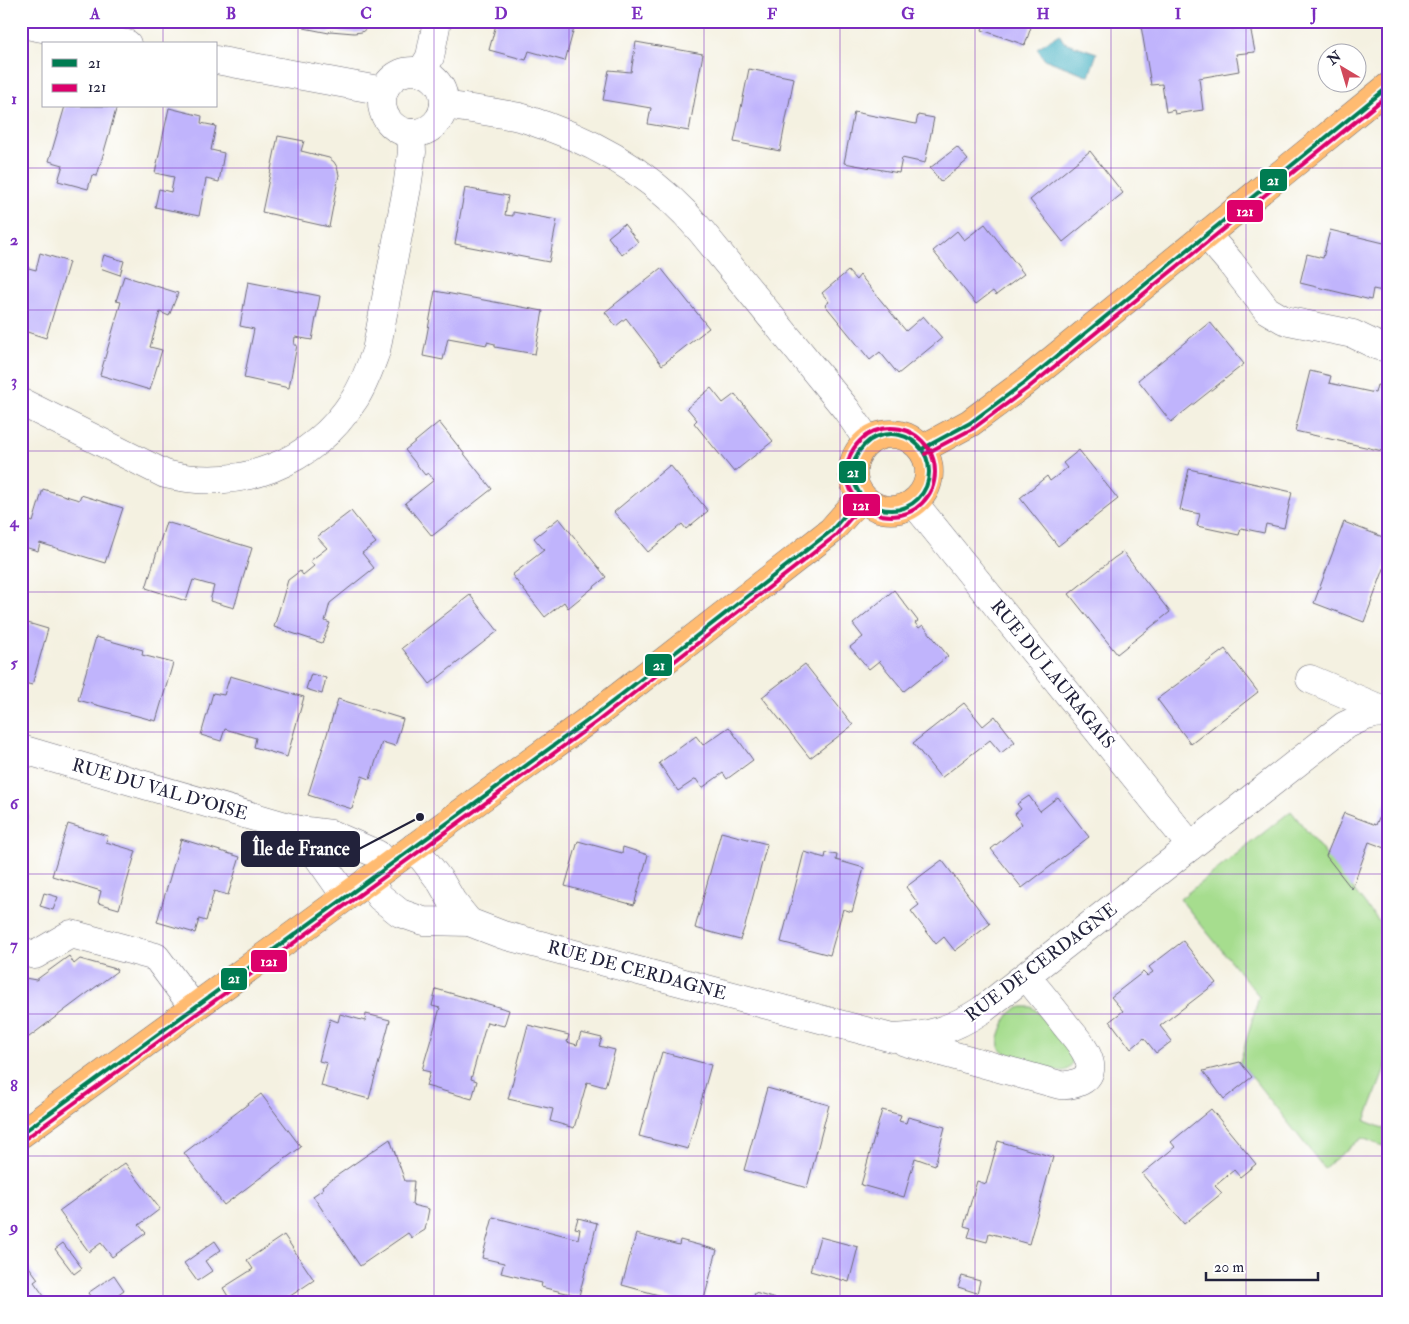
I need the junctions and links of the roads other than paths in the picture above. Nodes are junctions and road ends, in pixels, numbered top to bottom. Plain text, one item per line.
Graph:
1 (437, 21) edge
2 (21, 24) edge
3 (116, 42) edge
4 (218, 60) edge
5 (421, 72) junction
6 (1388, 87) edge
7 (384, 91) junction
8 (444, 105) junction
9 (411, 133) junction
10 (1206, 234) junction
11 (1388, 348) edge
12 (21, 402) edge
13 (868, 441) junction
14 (922, 449) junction
15 (861, 497) junction
16 (914, 503) junction
17 (1310, 679) dead end
18 (1388, 712) edge
19 (21, 749) edge
20 (299, 830) junction
21 (1191, 846) junction
22 (414, 847) junction
23 (378, 874) junction
24 (346, 897) junction
25 (469, 922) junction
26 (21, 951) edge
27 (1026, 976) junction
28 (194, 1008) junction
29 (892, 1038) junction
30 (21, 1134) edge

1 - 5 street
2 - 3 street
4 - 7 street
5 - 7 street
5 - 8 street
6 - 10 main road
7 - 9 street
8 - 9 street
8 - 13 street
9 - 12 street
10 - 11 street
10 - 14 main road
13 - 14 main road
13 - 15 main road
14 - 16 main road
15 - 16 main road
15 - 22 main road
16 - 21 street, RUE DU LAURAGAIS
17 - 18 street, RUE DE CERDAGNE
18 - 21 street, RUE DE CERDAGNE
19 - 20 street, RUE DU VAL D'OISE
20 - 23 street, RUE DU VAL D'OISE
20 - 24 street
21 - 27 street, RUE DE CERDAGNE
22 - 23 main road
22 - 25 street
23 - 24 main road
23 - 25 street, RUE DE CERDAGNE
24 - 28 main road
25 - 29 street, RUE DE CERDAGNE
26 - 28 street
27 - 29 street, RUE DE CERDAGNE
27 - 29 street
28 - 30 main road

